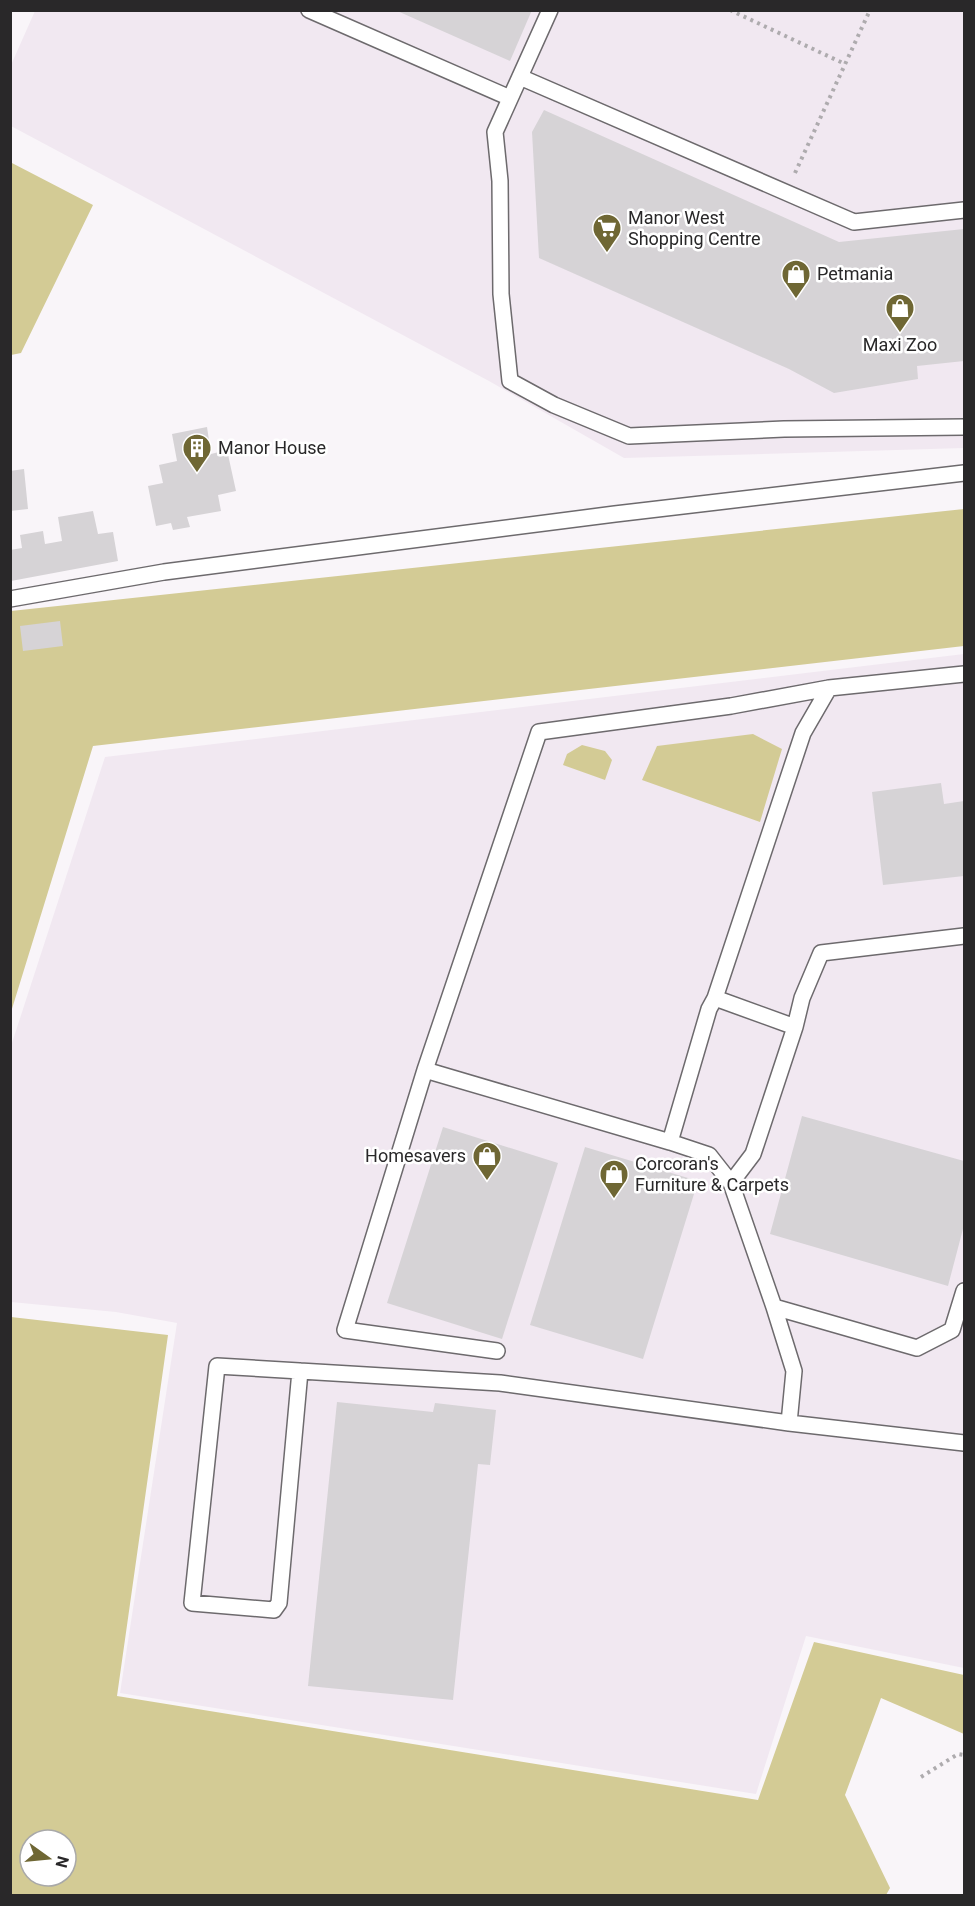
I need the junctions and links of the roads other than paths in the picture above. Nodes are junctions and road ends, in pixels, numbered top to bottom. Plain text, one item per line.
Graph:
1 (309, 10) edge
2 (550, 10) edge
3 (520, 77) junction
4 (510, 98) junction
5 (964, 210) edge
6 (964, 427) edge
7 (964, 473) edge
8 (10, 599) edge
9 (964, 674) edge
10 (829, 688) junction
11 (964, 936) edge
12 (715, 998) junction
13 (795, 1027) junction
14 (425, 1070) junction
15 (670, 1142) junction
16 (731, 1183) junction
17 (964, 1291) edge
18 (774, 1307) junction
19 (497, 1350) dead end
20 (300, 1371) junction
21 (789, 1424) junction
22 (964, 1443) edge

1 - 4 lane
2 - 3 lane
3 - 4 lane
3 - 5 lane
4 - 6 lane
7 - 8 lane
9 - 10 lane
10 - 12 lane
10 - 14 lane
11 - 13 lane
12 - 13 lane
12 - 15 lane
13 - 16 lane
14 - 15 lane
14 - 19 lane
15 - 16 lane
16 - 18 lane
17 - 18 lane
18 - 21 lane
20 - 20 lane
20 - 21 lane
21 - 22 lane

